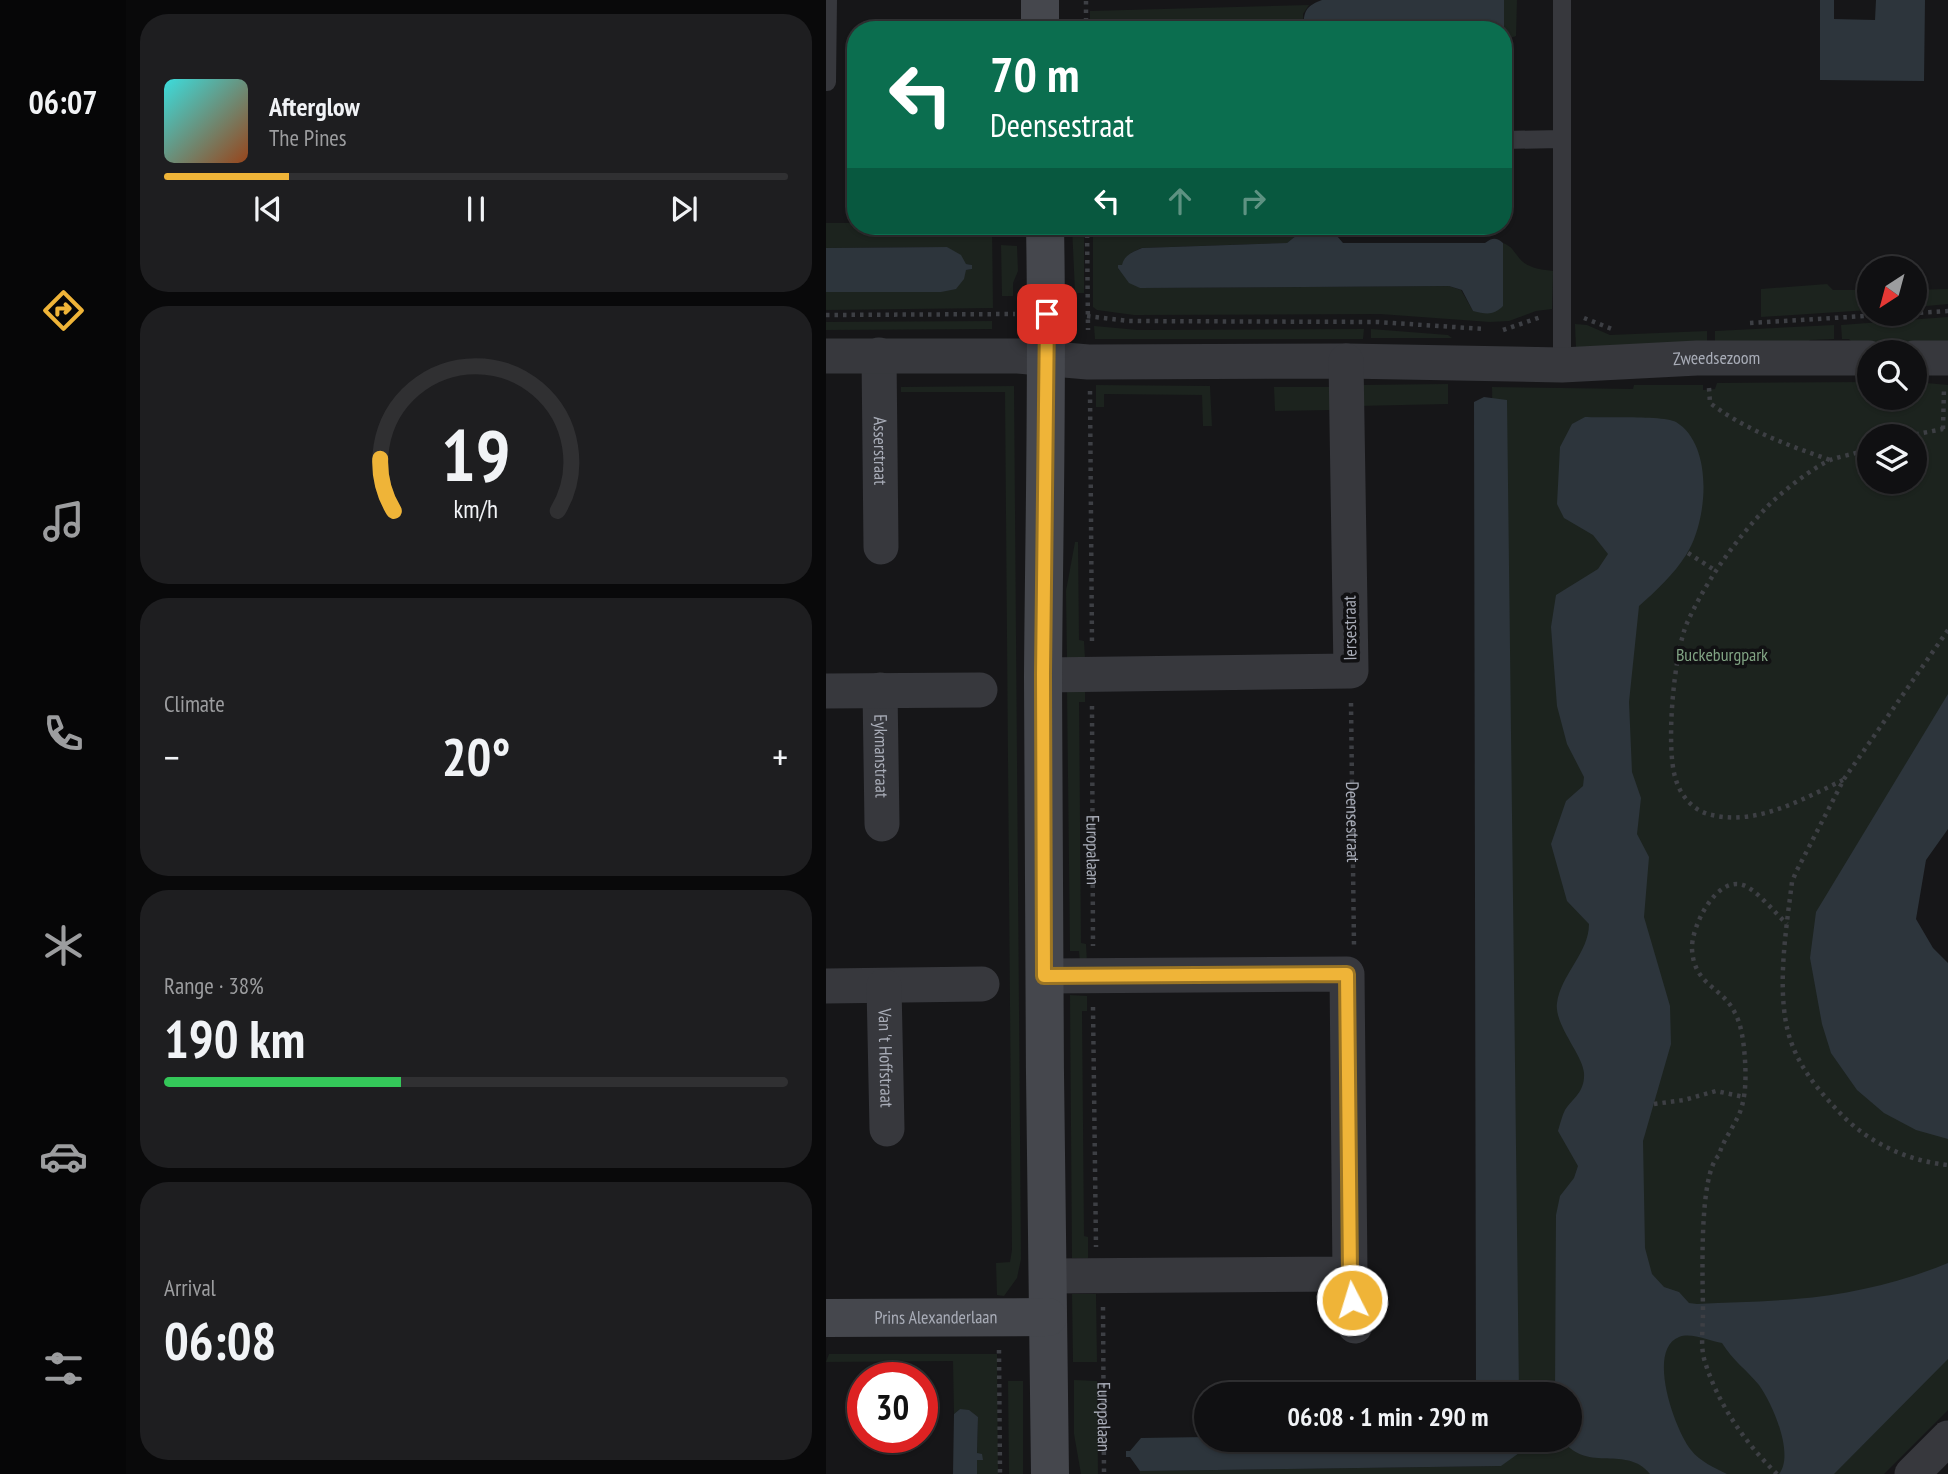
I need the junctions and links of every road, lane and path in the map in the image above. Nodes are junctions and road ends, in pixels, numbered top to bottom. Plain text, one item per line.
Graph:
1 (828, 0) edge
2 (1040, 0) edge
3 (1086, 0) edge
4 (1562, 0) edge
5 (1040, 21) edge
6 (1086, 21) edge
7 (827, 82) edge
8 (1561, 139) junction
9 (1512, 140) edge
10 (1045, 235) edge
11 (1087, 235) edge
12 (1948, 311) edge
13 (1047, 314) junction
14 (826, 315) edge
15 (1087, 316) junction
16 (1562, 316) junction
17 (1745, 323) dead end
18 (1613, 330) dead end
19 (880, 355) junction
20 (826, 356) edge
21 (1047, 358) junction
22 (1696, 358) junction
23 (1857, 358) edge
24 (1936, 358) edge
25 (1346, 361) junction
26 (1088, 362) junction
27 (1562, 365) junction
28 (1946, 430) edge
29 (1927, 433) edge
30 (1857, 452) edge
31 (1831, 460) junction
32 (881, 547) dead end
33 (1688, 553) dead end
34 (1716, 571) junction
35 (1948, 630) edge
36 (1350, 671) junction
37 (1043, 674) junction
38 (1092, 674) junction
39 (880, 690) junction
40 (980, 690) dead end
41 (826, 691) edge
42 (1844, 779) junction
43 (882, 824) dead end
44 (1787, 923) junction
45 (1347, 974) junction
46 (1044, 976) junction
47 (1093, 976) junction
48 (982, 984) dead end
49 (826, 986) edge
50 (884, 986) junction
51 (1744, 1097) junction
52 (1654, 1104) dead end
53 (887, 1129) dead end
54 (1948, 1165) edge
55 (1350, 1274) junction
56 (1097, 1275) junction
57 (1047, 1276) junction
58 (1048, 1317) junction
59 (826, 1318) edge
60 (998, 1318) junction
61 (1355, 1326) dead end
62 (1948, 1438) edge
63 (1775, 1473) edge
64 (1000, 1474) edge
65 (1050, 1474) edge
66 (1104, 1474) edge
67 (1912, 1474) edge

1 - 7 lane
2 - 5 street
3 - 6 path
4 - 8 lane
8 - 9 lane
8 - 16 lane
10 - 13 street
11 - 15 path, Europalaan
12 - 17 path
13 - 14 path
13 - 15 path
13 - 21 street
15 - 16 path
15 - 26 path, Europalaan
16 - 18 path
16 - 27 lane
19 - 20 street
19 - 21 street
19 - 32 street, Asserstraat
21 - 26 street
21 - 37 street
22 - 23 street, Zweedsezoom
22 - 27 street, Zweedsezoom
22 - 31 path
24 - 28 path
25 - 26 street
25 - 27 street
25 - 36 street, Iersestraat
26 - 38 path, Europalaan
28 - 29 path
30 - 31 path
31 - 34 path
33 - 34 path
34 - 42 path
35 - 42 path
36 - 38 street, Iersestraat
36 - 45 path, Deensestraat
37 - 38 street, Iersestraat
37 - 46 street
38 - 47 path, Europalaan
39 - 40 street, Eykmanstraat
39 - 41 street, Eykmanstraat
39 - 43 street, Eykmanstraat
42 - 44 path
44 - 51 path
44 - 54 path
45 - 47 street
45 - 55 street
46 - 47 street
46 - 57 street
47 - 56 path, Europalaan
48 - 50 street, Van 't Hoffstraat
49 - 50 street, Van 't Hoffstraat
50 - 53 street, Van 't Hoffstraat
51 - 52 path
51 - 63 path
55 - 56 street
55 - 61 street
56 - 57 street
56 - 66 path, Europalaan
57 - 58 street
58 - 60 street, Prins Alexanderlaan
58 - 65 street
59 - 60 street, Prins Alexanderlaan
60 - 64 path
62 - 67 street

